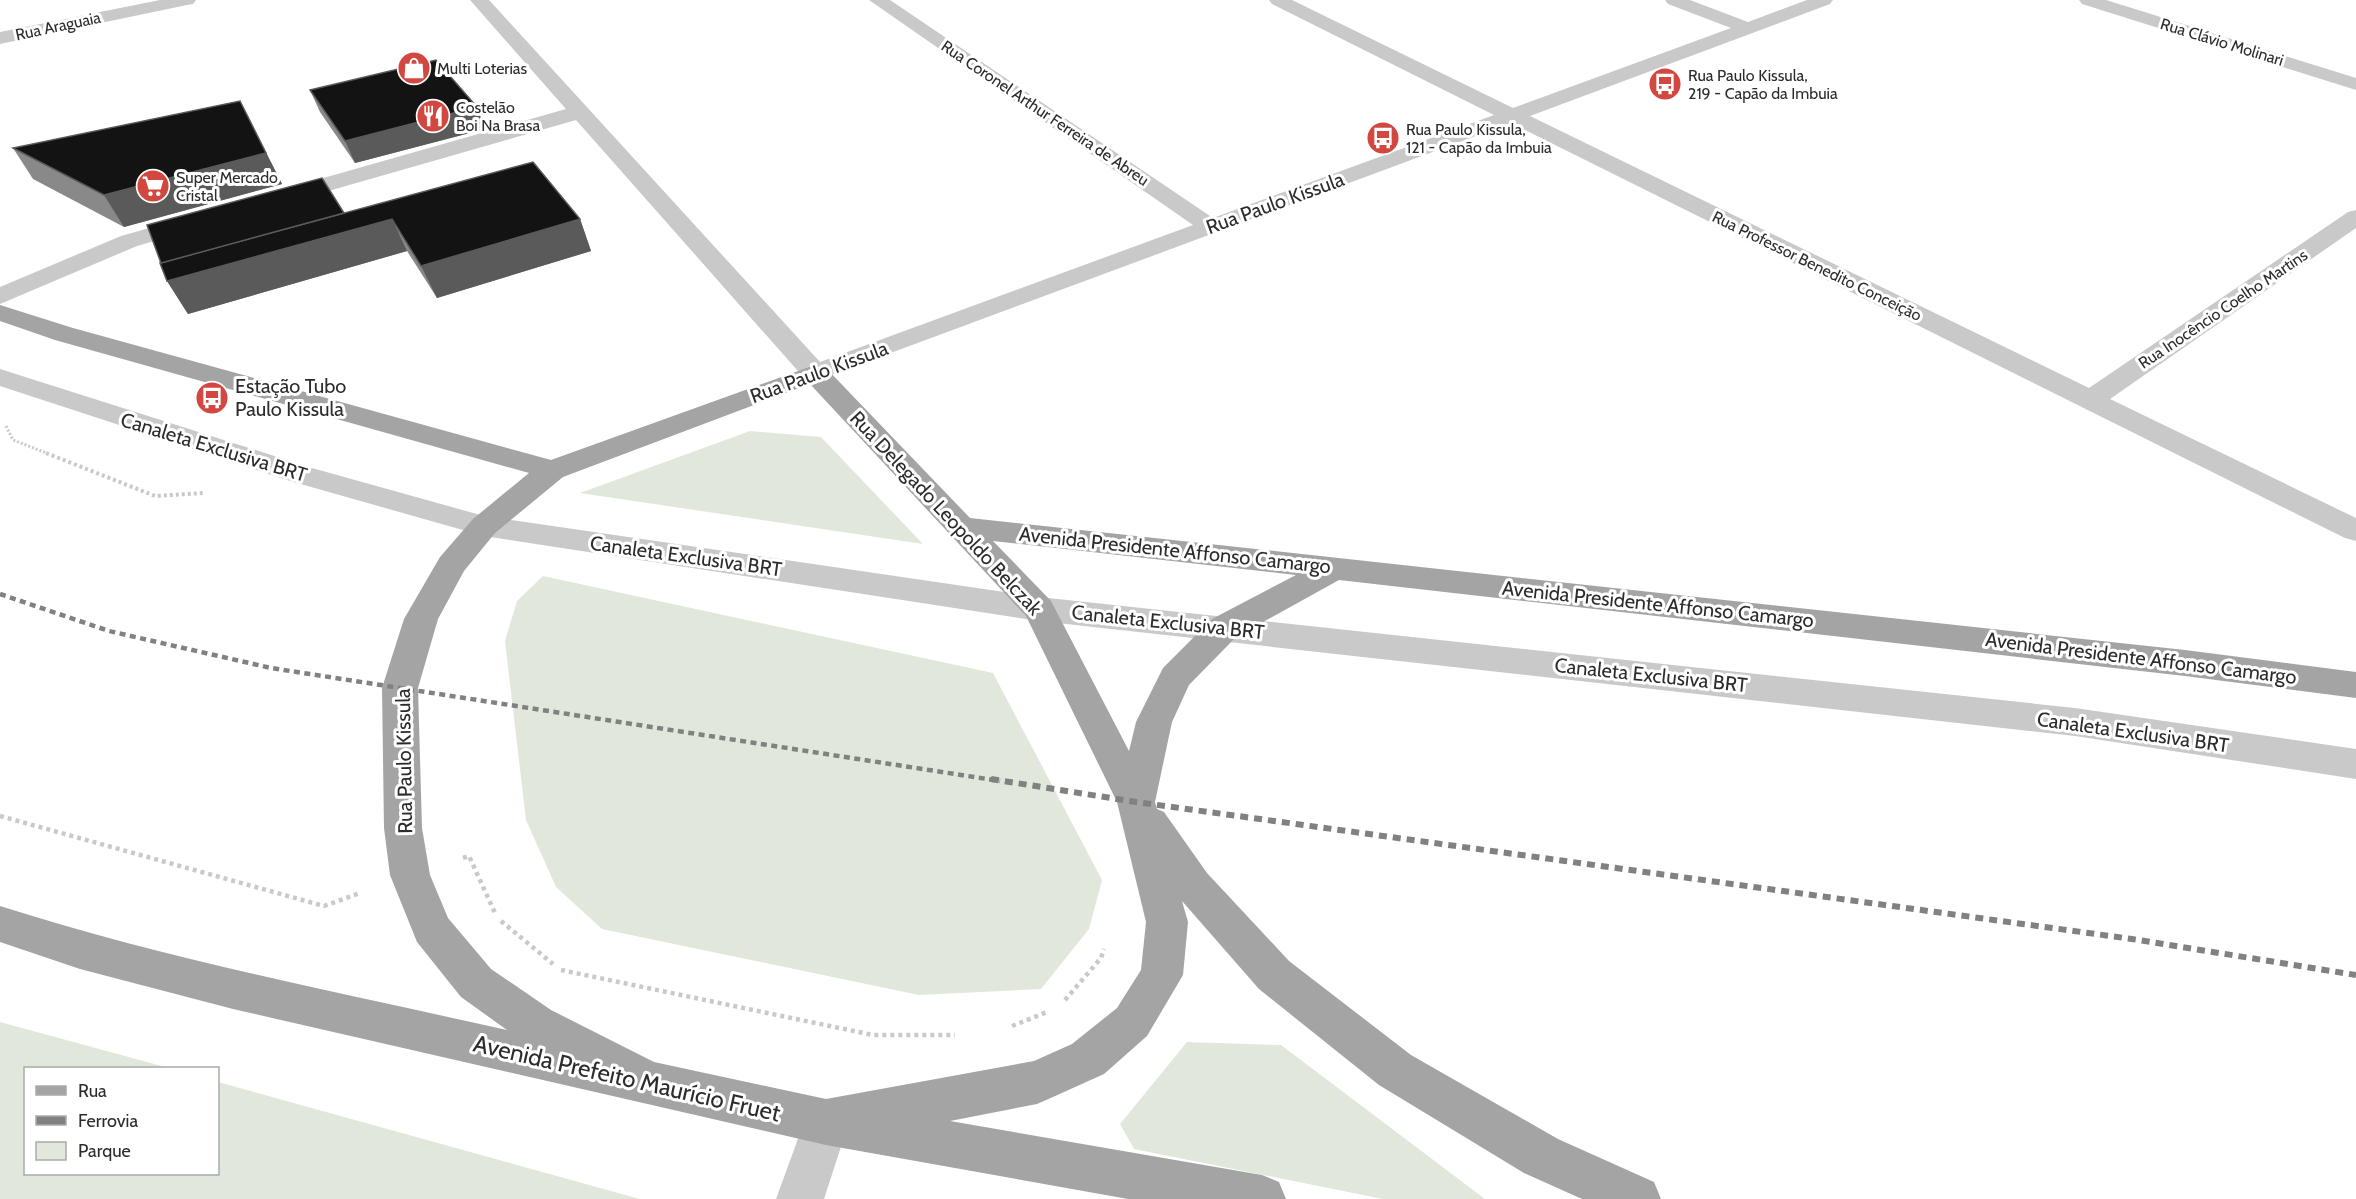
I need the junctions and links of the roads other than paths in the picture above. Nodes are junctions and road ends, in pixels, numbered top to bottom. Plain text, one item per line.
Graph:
1 (188, 0) edge
2 (479, 0) edge
3 (878, 0) edge
4 (1278, 0) edge
5 (1674, 0) edge
6 (1824, 0) edge
7 (2088, 0) edge
8 (1748, 28) junction
9 (0, 38) edge
10 (2356, 84) edge
11 (580, 112) junction
12 (1512, 115) junction
13 (264, 202) edge
14 (219, 215) edge
15 (2356, 217) edge
16 (1211, 227) junction
17 (0, 296) edge
18 (0, 313) edge
19 (815, 373) junction
20 (0, 377) edge
21 (2090, 400) junction
22 (552, 470) junction
23 (484, 526) junction
24 (960, 527) junction
25 (2356, 531) edge
26 (1336, 568) junction
27 (1039, 609) junction
28 (1224, 628) junction
29 (2356, 685) edge
30 (2356, 764) edge
31 (1136, 802) junction
32 (0, 924) edge
33 (648, 1083) junction
34 (826, 1122) junction
35 (800, 1199) edge
36 (1262, 1199) edge
37 (1637, 1199) edge

1 - 9 street, Rua Araguaia
2 - 11 street, Rua Delegado Leopoldo Belczak
3 - 16 street, Rua Coronel Arthur Ferreira de Abreu
4 - 12 street, Rua Professor Benedito Conceição
5 - 8 street
6 - 8 street, Rua Paulo Kissula
7 - 10 street, Rua Clávio Molinari
8 - 12 street, Rua Paulo Kissula
11 - 13 street
11 - 19 street, Rua Delegado Leopoldo Belczak
12 - 16 street, Rua Paulo Kissula
12 - 21 street, Rua Professor Benedito Conceição
14 - 17 street
15 - 21 street, Rua Inocêncio Coelho Martins
16 - 19 street, Rua Paulo Kissula
18 - 22 main road
19 - 22 main road, Rua Paulo Kissula
19 - 24 main road, Rua Delegado Leopoldo Belczak
20 - 23 street, Canaleta Exclusiva BRT
21 - 25 street, Rua Professor Benedito Conceição
22 - 23 main road, Rua Paulo Kissula
23 - 27 street, Canaleta Exclusiva BRT
23 - 33 main road, Rua Paulo Kissula
24 - 26 main road, Avenida Presidente Affonso Camargo
24 - 27 main road, Rua Delegado Leopoldo Belczak
26 - 28 main road
26 - 29 main road, Avenida Presidente Affonso Camargo
27 - 28 street, Canaleta Exclusiva BRT
27 - 31 main road, Rua Delegado Leopoldo Belczak
28 - 30 street, Canaleta Exclusiva BRT
28 - 31 main road
31 - 34 main road, Rua Delegado Leopoldo Belczak
31 - 37 main road
32 - 33 main road, Avenida Prefeito Maurício Fruet
33 - 34 main road, Avenida Prefeito Maurício Fruet
34 - 35 street
34 - 36 main road, Avenida Prefeito Maurício Fruet

